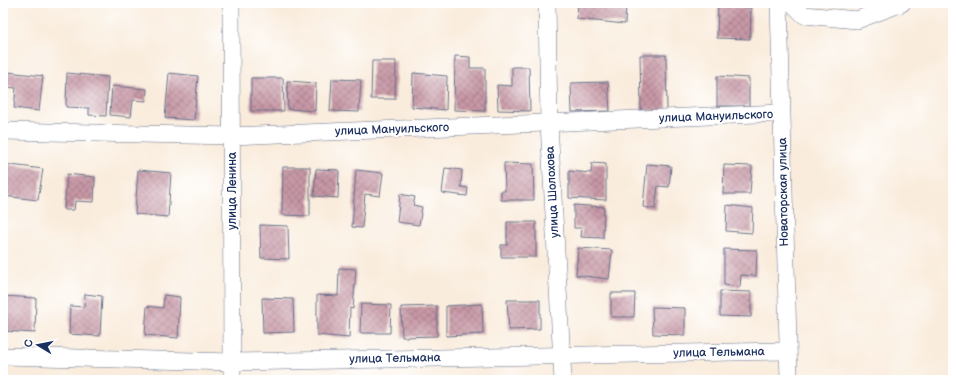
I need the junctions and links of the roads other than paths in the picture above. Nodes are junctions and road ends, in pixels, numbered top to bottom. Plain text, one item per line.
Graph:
1 (231, 3) edge
2 (547, 3) edge
3 (779, 3) edge
4 (792, 3) edge
5 (902, 3) edge
6 (781, 113) junction
7 (548, 123) junction
8 (3, 131) edge
9 (232, 136) junction
10 (787, 351) junction
11 (562, 355) junction
12 (3, 356) edge
13 (232, 362) junction
14 (232, 380) edge
15 (563, 380) edge
16 (789, 380) edge

1 - 9 street, улица Ленина
2 - 7 street, улица Шолохова
3 - 6 street, Новаторская улица
4 - 5 street
6 - 7 street, улица Мануильского
6 - 10 street, Новаторская улица
7 - 9 street, улица Мануильского
7 - 11 street, улица Шолохова
8 - 9 street, улица Мануильского
9 - 13 street, улица Ленина
10 - 11 street, улица Тельмана
10 - 16 street, Новаторская улица
11 - 13 street, улица Тельмана
11 - 15 street, улица Шолохова
12 - 13 street, улица Тельмана
13 - 14 street, улица Ленина

